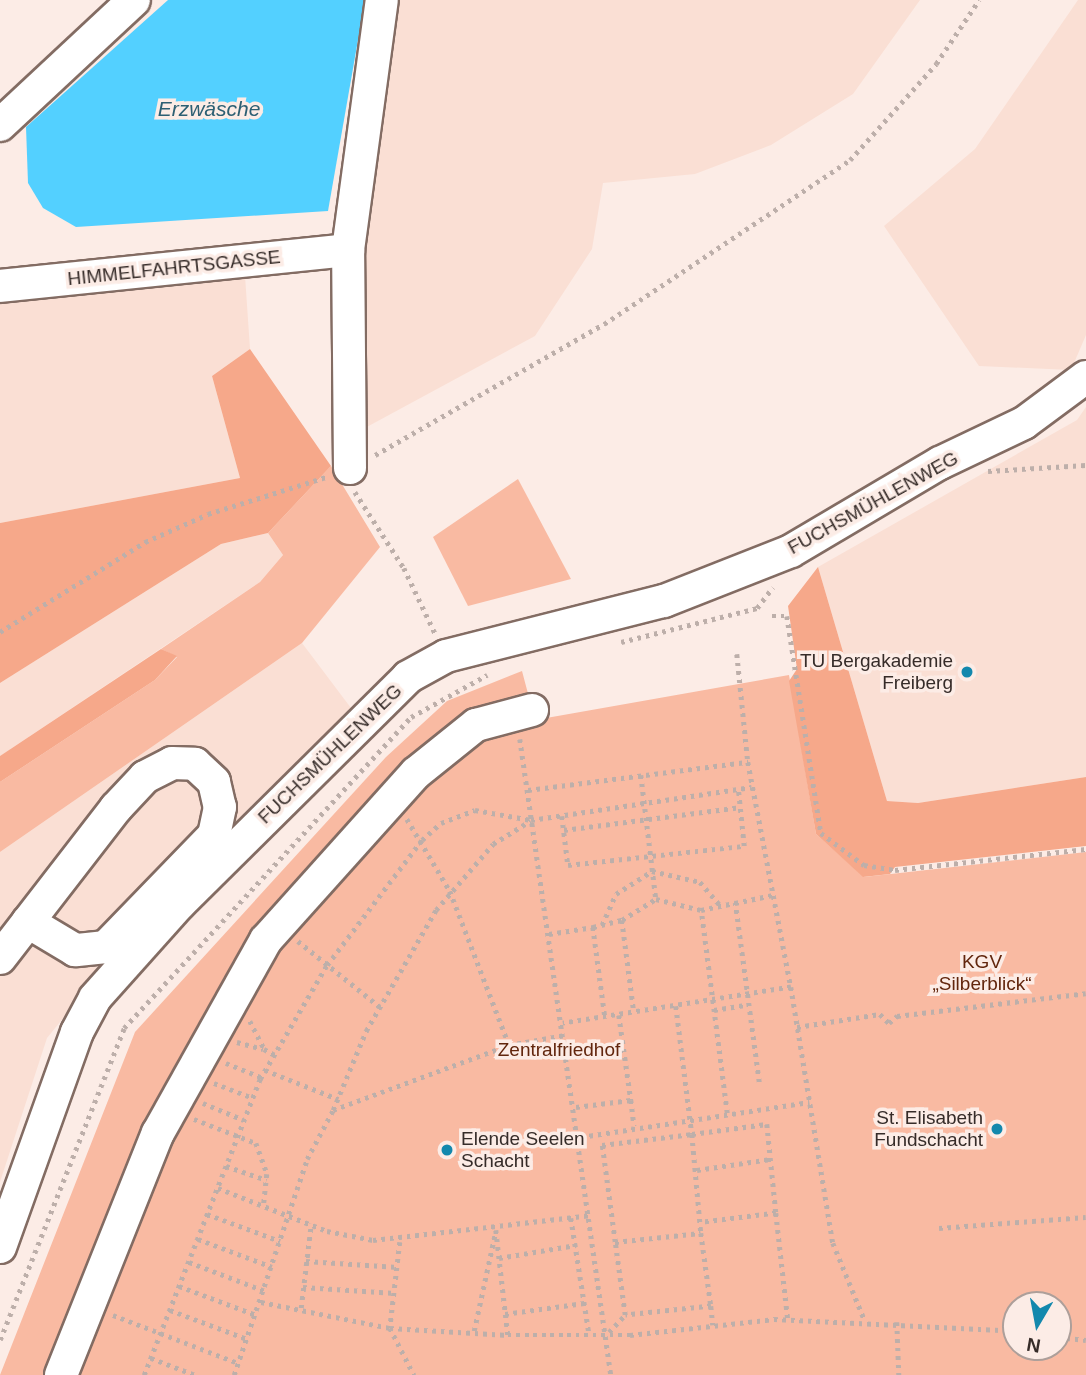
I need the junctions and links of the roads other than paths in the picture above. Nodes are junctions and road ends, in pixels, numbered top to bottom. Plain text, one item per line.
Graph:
1 (134, 0) edge
2 (382, 0) edge
3 (0, 125) edge
4 (348, 250) junction
5 (0, 286) edge
6 (1086, 377) edge
7 (350, 468) road end
8 (524, 712) road end
9 (27, 922) junction
10 (0, 958) edge
11 (0, 1247) edge
12 (61, 1375) edge

1 - 3 street
2 - 4 street
4 - 5 street, HIMMELFAHRTSGASSE
4 - 7 street
6 - 11 street, FUCHSMÜHLENWEG
8 - 12 street
9 - 9 street
9 - 10 street

